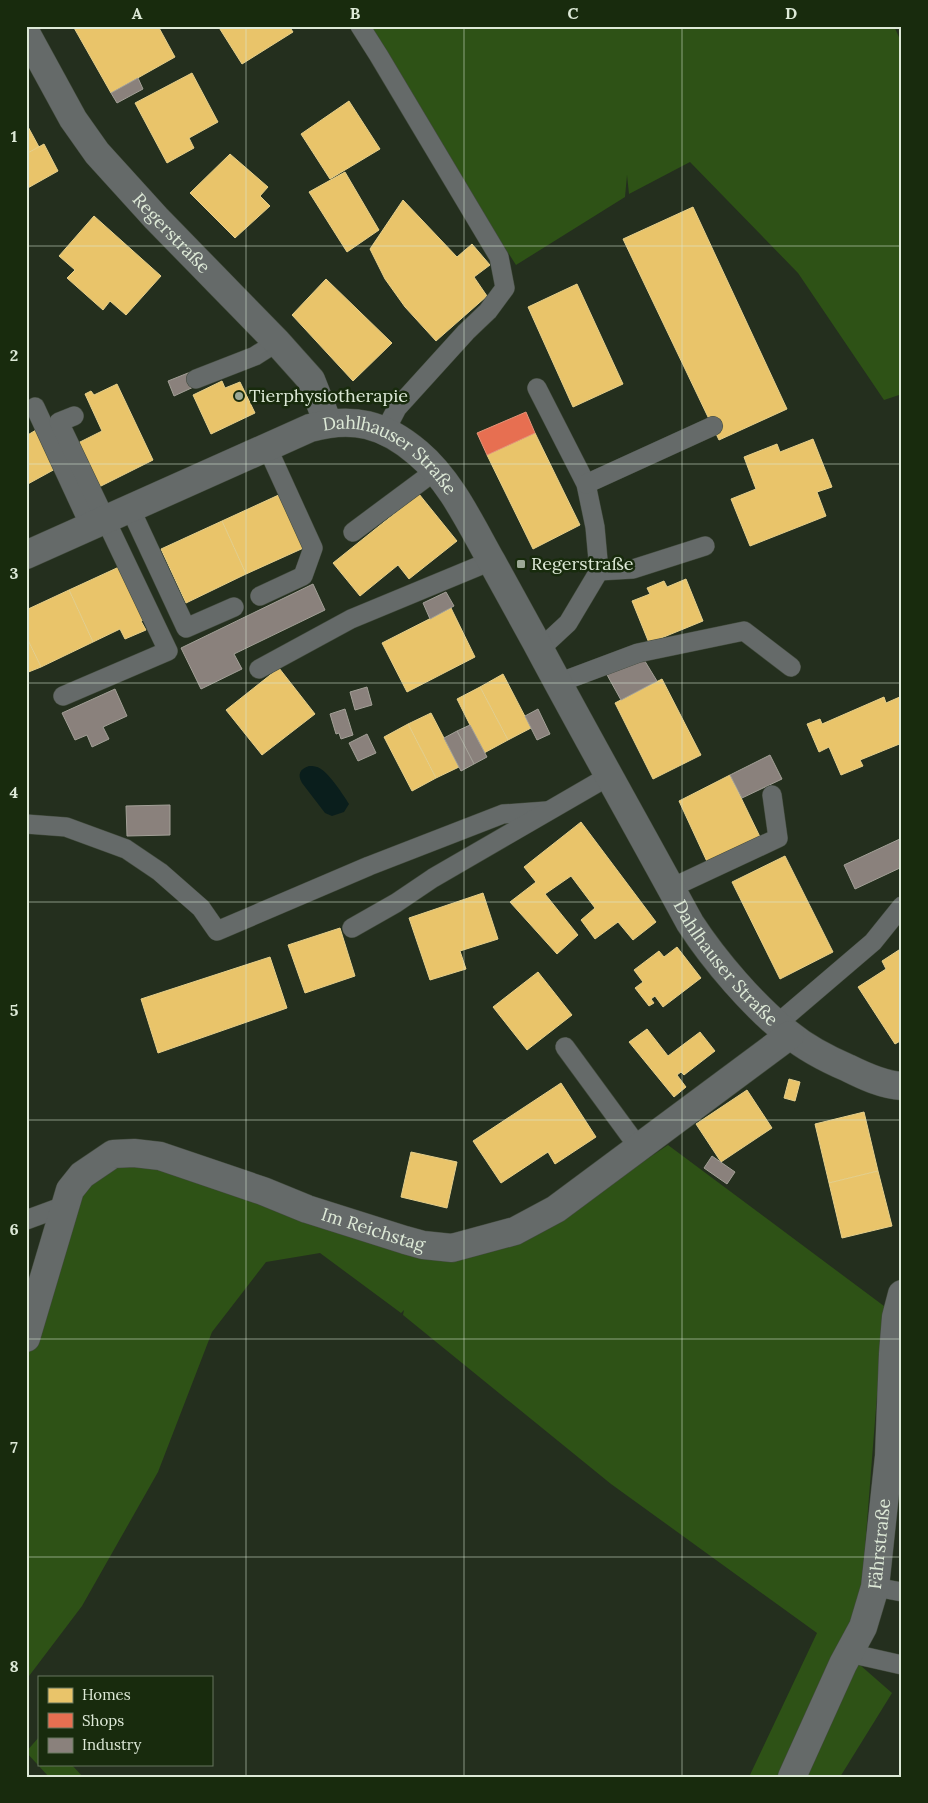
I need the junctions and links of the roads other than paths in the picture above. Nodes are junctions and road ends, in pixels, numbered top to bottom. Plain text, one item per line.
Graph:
1 (360, 26) edge
2 (26, 33) edge
3 (277, 342) junction
4 (196, 379) dead end
5 (537, 388) dead end
6 (35, 407) dead end
7 (74, 416) dead end
8 (328, 423) junction
9 (713, 426) dead end
10 (385, 431) junction
11 (268, 447) junction
12 (435, 471) junction
13 (586, 484) junction
14 (130, 508) junction
15 (98, 522) junction
16 (353, 532) dead end
17 (705, 546) dead end
18 (26, 555) edge
19 (491, 561) junction
20 (599, 570) junction
21 (260, 596) dead end
22 (234, 607) dead end
23 (540, 649) junction
24 (791, 667) dead end
25 (259, 669) dead end
26 (558, 683) junction
27 (63, 696) dead end
28 (609, 776) junction
29 (772, 795) dead end
30 (546, 811) junction
31 (26, 824) edge
32 (671, 888) junction
33 (902, 906) edge
34 (352, 928) dead end
35 (783, 1029) junction
36 (565, 1046) dead end
37 (902, 1086) edge
38 (639, 1148) junction
39 (64, 1206) junction
40 (26, 1220) edge
41 (902, 1294) edge
42 (26, 1338) edge
43 (875, 1587) junction
44 (902, 1592) edge
45 (849, 1653) junction
46 (902, 1665) edge
47 (792, 1777) edge

1 - 10 lane
2 - 3 street, Regerstraße
3 - 4 lane
3 - 8 street, Regerstraße
5 - 13 lane
6 - 15 lane
7 - 15 lane
8 - 10 street, Dahlhauser Straße
8 - 11 street, Dahlhauser Straße
9 - 13 lane
10 - 12 street, Dahlhauser Straße
11 - 14 street, Dahlhauser Straße
11 - 21 lane
12 - 16 lane
12 - 19 street, Dahlhauser Straße
13 - 20 lane
14 - 15 street, Dahlhauser Straße
14 - 22 lane
15 - 18 street, Dahlhauser Straße
15 - 27 lane
17 - 20 lane
19 - 23 street, Dahlhauser Straße
19 - 25 lane
20 - 23 lane
23 - 26 street, Dahlhauser Straße
24 - 26 lane
26 - 28 street, Dahlhauser Straße
28 - 30 lane
28 - 32 street, Dahlhauser Straße
29 - 32 lane
30 - 31 lane
30 - 34 lane
32 - 35 street, Dahlhauser Straße
33 - 35 lane
35 - 37 street, Dahlhauser Straße
35 - 38 street, Im Reichstag
36 - 38 lane
38 - 39 street, Im Reichstag
39 - 40 lane
39 - 42 street, Im Reichstag
41 - 43 street, Fährstraße
43 - 44 lane
43 - 45 street, Fährstraße
45 - 46 lane
45 - 47 street, Fährstraße

